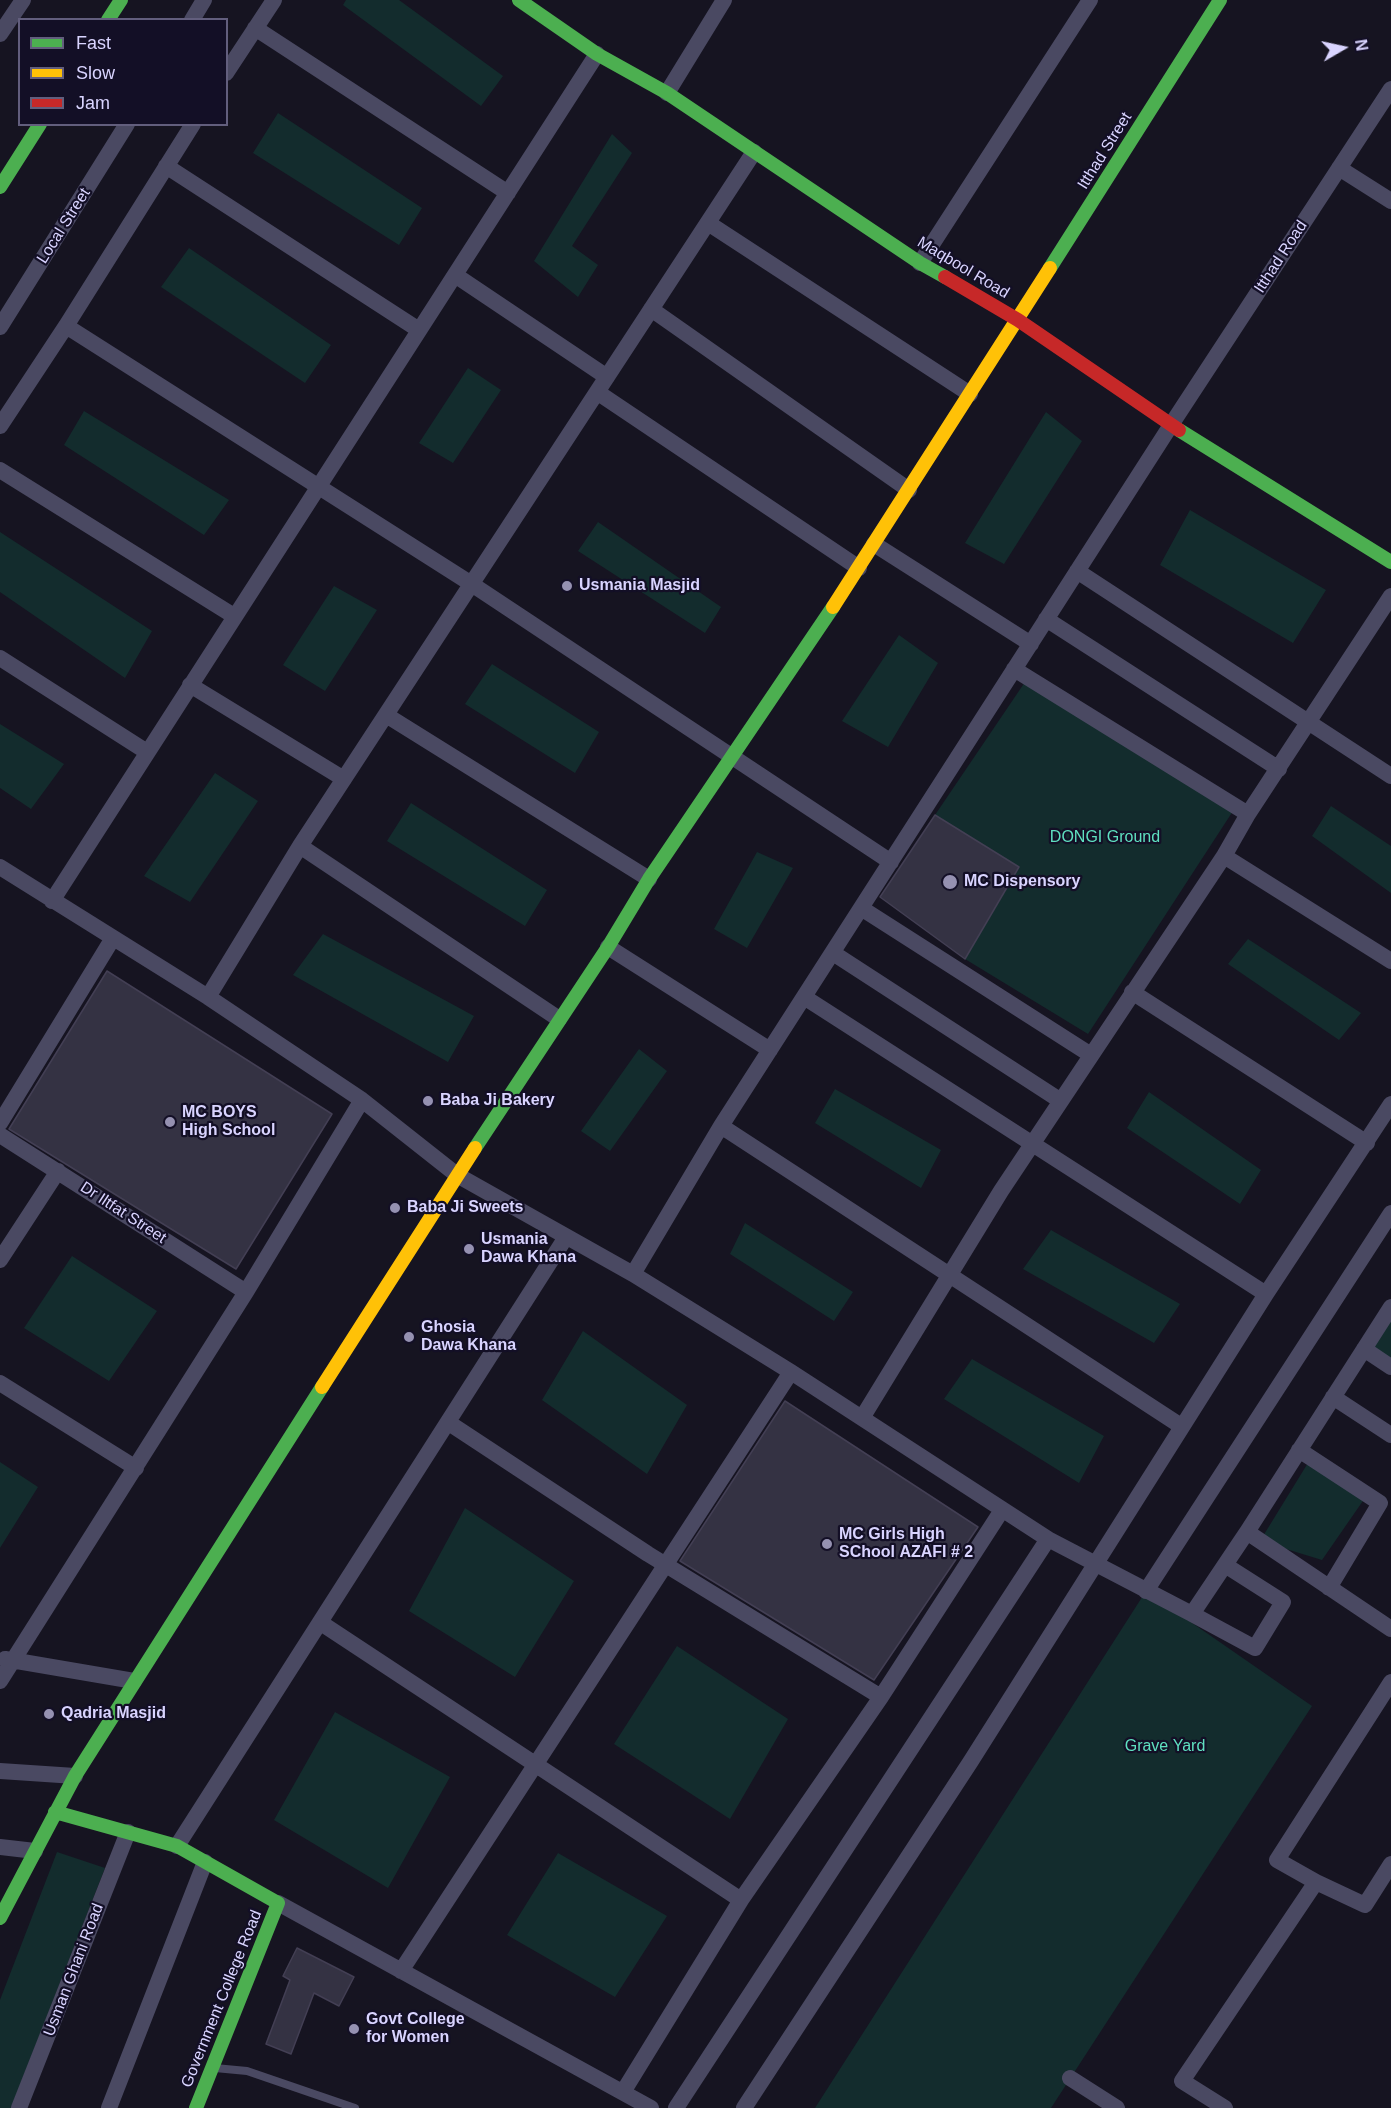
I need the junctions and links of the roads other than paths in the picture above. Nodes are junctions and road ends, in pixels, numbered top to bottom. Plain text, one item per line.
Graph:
1 (22, 0) edge
2 (121, 0) edge
3 (204, 0) edge
4 (274, 0) edge
5 (519, 0) edge
6 (724, 0) edge
7 (1090, 0) edge
8 (1220, 0) edge
9 (109, 18) edge
10 (193, 18) edge
11 (255, 28) junction
12 (1, 29) edge
13 (597, 54) junction
14 (228, 69) edge
15 (1391, 89) edge
16 (667, 93) junction
17 (39, 126) edge
18 (126, 126) edge
19 (192, 126) edge
20 (754, 152) junction
21 (166, 166) junction
22 (1339, 168) junction
23 (0, 186) edge
24 (508, 193) junction
25 (1391, 201) edge
26 (708, 223) junction
27 (920, 263) junction
28 (455, 275) junction
29 (651, 309) junction
30 (1018, 320) junction
31 (66, 326) junction
32 (0, 327) edge
33 (419, 330) junction
34 (607, 376) junction
35 (597, 392) junction
36 (970, 394) junction
37 (1171, 425) junction
38 (0, 426) edge
39 (0, 470) edge
40 (319, 486) junction
41 (909, 490) junction
42 (874, 544) junction
43 (1391, 562) edge
44 (859, 568) junction
45 (1077, 571) junction
46 (470, 583) junction
47 (1391, 596) edge
48 (234, 616) junction
49 (1047, 619) junction
50 (1031, 644) junction
51 (0, 658) edge
52 (1014, 669) junction
53 (190, 685) junction
54 (386, 715) junction
55 (1309, 722) junction
56 (147, 752) junction
57 (732, 758) junction
58 (1279, 769) junction
59 (1391, 776) edge
60 (344, 779) junction
61 (1248, 814) junction
62 (300, 846) junction
63 (1224, 856) junction
64 (891, 862) junction
65 (0, 867) edge
66 (649, 879) junction
67 (52, 901) junction
68 (861, 908) junction
69 (113, 938) junction
70 (608, 947) junction
71 (833, 953) junction
72 (1391, 961) edge
73 (1132, 992) junction
74 (208, 997) junction
75 (804, 997) junction
76 (559, 1019) junction
77 (770, 1050) junction
78 (1091, 1055) junction
79 (362, 1100) junction
80 (1061, 1101) junction
81 (1391, 1104) edge
82 (0, 1123) edge
83 (721, 1126) junction
84 (0, 1135) edge
85 (1033, 1143) junction
86 (1367, 1143) junction
87 (58, 1171) junction
88 (457, 1175) junction
89 (1391, 1213) edge
90 (567, 1237) junction
91 (0, 1260) edge
92 (633, 1274) junction
93 (950, 1275) junction
94 (246, 1292) junction
95 (1266, 1294) junction
96 (1391, 1307) edge
97 (1364, 1349) junction
98 (1391, 1367) edge
99 (791, 1372) junction
100 (0, 1383) edge
101 (1333, 1397) junction
102 (862, 1418) junction
103 (449, 1423) junction
104 (1181, 1426) junction
105 (1391, 1435) edge
106 (1299, 1450) junction
107 (136, 1468) junction
108 (1002, 1510) junction
109 (1247, 1532) junction
110 (1048, 1539) junction
111 (1096, 1564) junction
112 (665, 1565) junction
113 (1225, 1565) junction
114 (1329, 1588) junction
115 (1146, 1591) junction
116 (1192, 1614) junction
117 (321, 1623) junction
118 (1391, 1629) edge
119 (6, 1659) edge
120 (0, 1681) edge
121 (134, 1681) junction
122 (1391, 1682) edge
123 (881, 1697) junction
124 (535, 1764) junction
125 (0, 1771) edge
126 (75, 1776) junction
127 (55, 1812) junction
128 (128, 1832) junction
129 (177, 1846) junction
130 (0, 1847) edge
131 (34, 1851) junction
132 (205, 1862) junction
133 (1391, 1864) edge
134 (1316, 1882) junction
135 (741, 1900) junction
136 (278, 1903) junction
137 (0, 1918) edge
138 (401, 1971) junction
139 (212, 2068) junction
140 (1071, 2078) dead end
141 (623, 2092) junction
142 (19, 2108) edge
143 (109, 2108) edge
144 (196, 2108) edge
145 (355, 2108) edge
146 (651, 2108) edge
147 (676, 2108) edge
148 (744, 2108) edge
149 (1117, 2108) edge
150 (1225, 2108) edge

1 - 12 street
2 - 9 street
3 - 10 street
4 - 11 street
5 - 13 street, Maqbool Road
6 - 16 street
7 - 27 street
8 - 30 street, Itthad Street
11 - 14 street
11 - 24 street
13 - 16 street, Maqbool Road
13 - 24 street
15 - 22 street, Itthad Road
16 - 20 street, Maqbool Road
17 - 23 street
18 - 32 street, Local Street
19 - 21 street
20 - 26 street
20 - 27 street, Maqbool Road
21 - 31 street
21 - 33 street
22 - 25 street
22 - 37 street, Itthad Road
24 - 28 street
26 - 29 street
26 - 36 street
27 - 30 street, Maqbool Road
28 - 33 street
28 - 34 street
29 - 34 street
29 - 41 street
30 - 36 street, Itthad Street
30 - 37 street, Maqbool Road
31 - 38 street
31 - 40 street
33 - 40 street
34 - 35 street
35 - 44 street
35 - 46 street
36 - 41 street, Itthad Street
37 - 43 street, Maqbool Road
37 - 45 street, Itthad Road
39 - 48 street
40 - 46 street
40 - 48 street
41 - 42 street, Itthad Street
42 - 44 street, Itthad Street
42 - 50 street
44 - 57 street, Itthad Street
45 - 49 street, Itthad Road
45 - 55 street
46 - 54 street
46 - 57 street
47 - 55 street
48 - 53 street
49 - 50 street, Itthad Road
49 - 58 street
50 - 52 street, Itthad Road
51 - 56 street
52 - 61 street
52 - 64 street, Itthad Road
53 - 56 street
53 - 60 street
54 - 60 street
54 - 66 street
55 - 58 street
55 - 59 street
56 - 67 street
57 - 64 street
57 - 66 street, Itthad Street
58 - 61 street
60 - 62 street
61 - 63 street
62 - 74 street
62 - 76 street
63 - 72 street
63 - 73 street
64 - 68 street, Itthad Road
65 - 67 street
66 - 70 street, Itthad Street
67 - 69 street
68 - 71 street, Itthad Road
68 - 78 street
69 - 74 street
69 - 82 street
70 - 76 street, Itthad Street
70 - 77 street
71 - 75 street, Itthad Road
71 - 80 street
73 - 78 street
73 - 86 street
74 - 79 street
75 - 77 street, Itthad Road
75 - 85 street
76 - 88 street, Itthad Street
77 - 83 street, Itthad Road
78 - 80 street
79 - 88 street
79 - 94 street
80 - 85 street
81 - 86 street
83 - 92 street, Itthad Road
83 - 93 street
84 - 87 street, Dr Iltfat Street
85 - 93 street
85 - 95 street
86 - 95 street
87 - 91 street
87 - 94 street, Dr Iltfat Street
88 - 90 street
88 - 121 street, Itthad Street
89 - 115 street
90 - 92 street
90 - 103 street
92 - 99 street
93 - 102 street
93 - 104 street
94 - 107 street
95 - 104 street
96 - 97 street
97 - 98 street
97 - 101 street
99 - 102 street
99 - 112 street
100 - 107 street
101 - 105 street
101 - 106 street
102 - 108 street
103 - 112 street
103 - 117 street
104 - 111 street
106 - 109 street
106 - 114 street
107 - 119 street
108 - 110 street
108 - 123 street
109 - 113 street
109 - 114 street
110 - 111 street
110 - 147 street
111 - 115 street
111 - 148 street
112 - 123 street
112 - 124 street
113 - 116 street
113 - 116 street
114 - 118 street
115 - 116 street
117 - 124 street
117 - 129 street
119 - 120 street
119 - 121 street
121 - 126 street, Itthad Street
122 - 134 street
123 - 135 street
124 - 135 street
124 - 138 street
125 - 126 street
126 - 127 street, Itthad Street
127 - 128 street
127 - 131 street, Itthad Street
128 - 129 street
128 - 142 street, Usman Ghani Road
129 - 132 street
130 - 131 street
131 - 137 street, Itthad Street
132 - 136 street
132 - 143 street
133 - 134 street
134 - 150 street
135 - 141 street
136 - 138 street
136 - 139 street, Government College Road
138 - 141 street
139 - 144 street, Government College Road
139 - 145 lane
140 - 149 street
141 - 146 street

